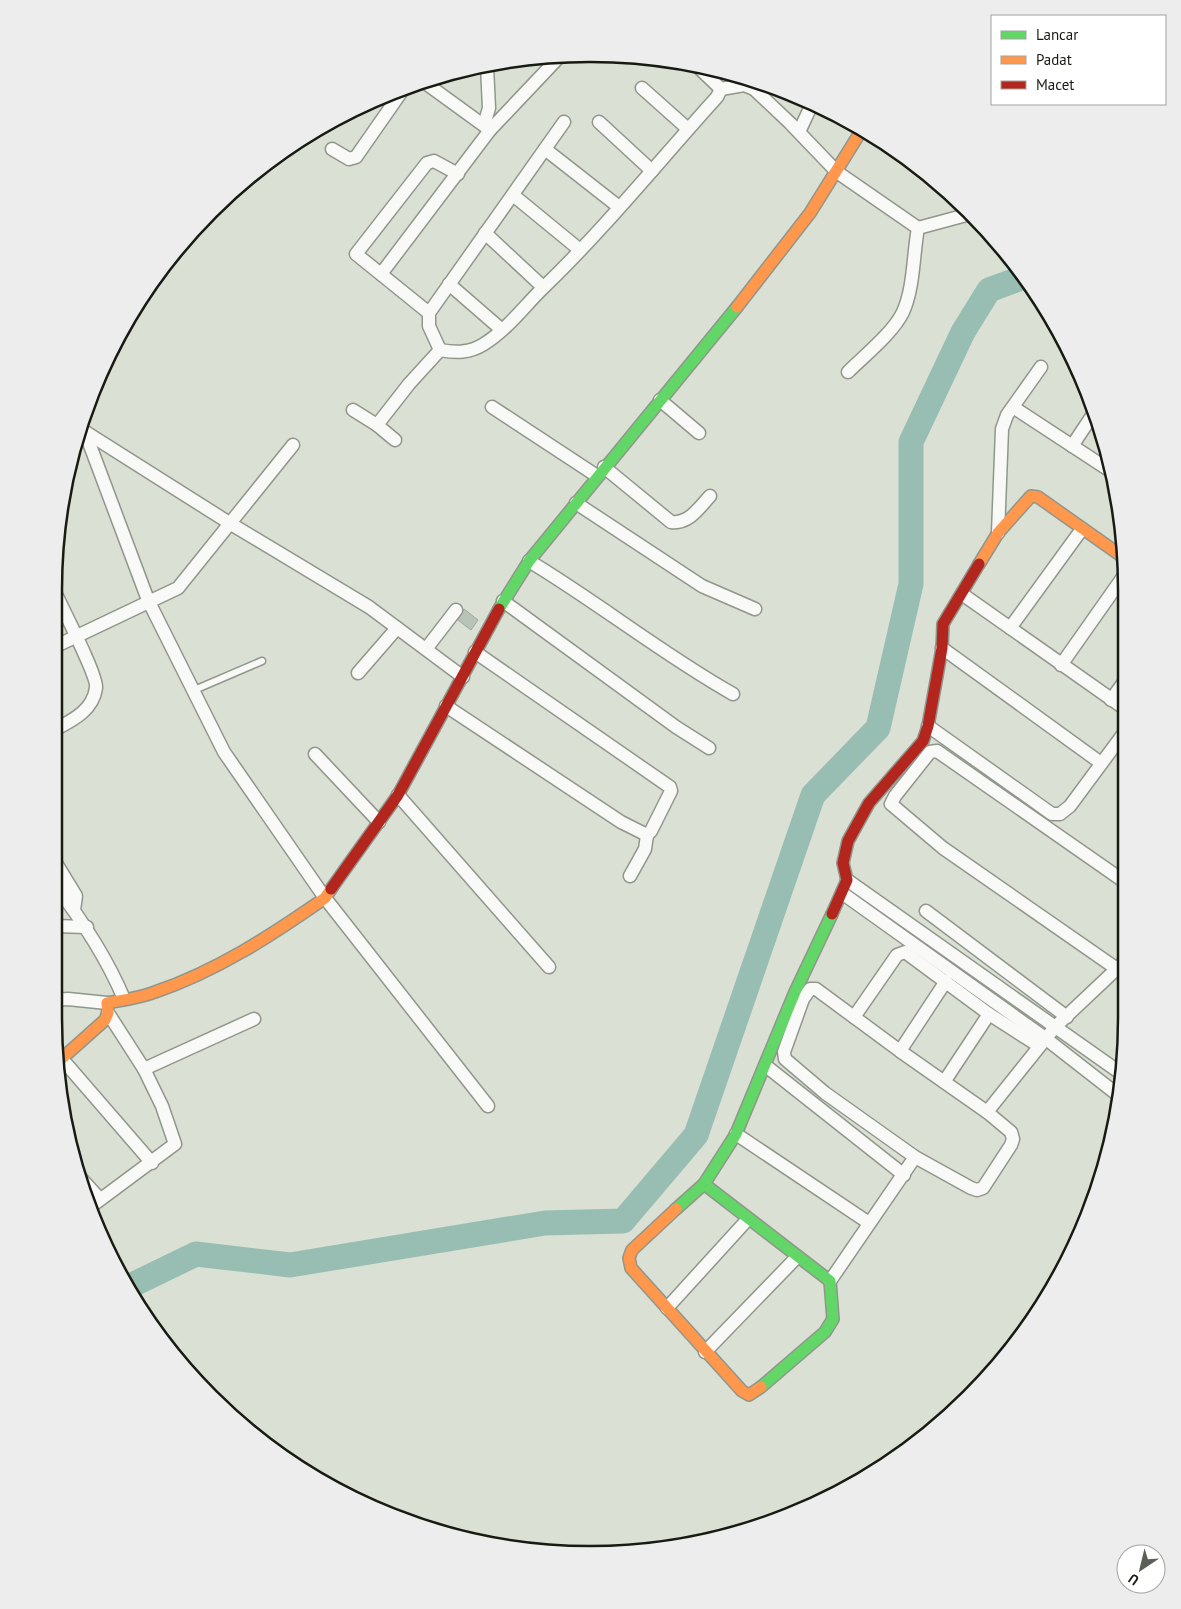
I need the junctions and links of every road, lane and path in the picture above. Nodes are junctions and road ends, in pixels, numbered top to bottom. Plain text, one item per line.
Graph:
1 (551, 64) edge
2 (488, 73) edge
3 (707, 76) edge
4 (743, 85) edge
5 (432, 87) edge
6 (642, 88) dead end
7 (721, 89) junction
8 (763, 92) edge
9 (396, 100) edge
10 (809, 110) edge
11 (564, 122) dead end
12 (599, 122) dead end
13 (487, 128) junction
14 (688, 129) junction
15 (798, 132) junction
16 (858, 136) edge
17 (332, 149) dead end
18 (545, 149) junction
19 (652, 171) junction
20 (837, 172) junction
21 (458, 174) junction
22 (513, 195) junction
23 (619, 207) junction
24 (963, 216) edge
25 (918, 228) junction
26 (485, 233) junction
27 (580, 250) junction
28 (381, 274) junction
29 (449, 284) junction
30 (543, 287) junction
31 (429, 313) junction
32 (502, 330) junction
33 (440, 350) junction
34 (1041, 367) dead end
35 (848, 372) dead end
36 (660, 400) junction
37 (492, 407) dead end
38 (1013, 407) junction
39 (353, 410) dead end
40 (1090, 420) edge
41 (377, 425) junction
42 (87, 433) edge
43 (699, 433) dead end
44 (85, 438) edge
45 (394, 440) dead end
46 (293, 445) dead end
47 (1072, 446) junction
48 (1104, 467) edge
49 (600, 472) junction
50 (710, 496) dead end
51 (576, 502) junction
52 (231, 524) junction
53 (1082, 529) junction
54 (998, 533) junction
55 (1117, 553) edge
56 (530, 561) junction
57 (1118, 584) edge
58 (962, 594) junction
59 (148, 600) junction
60 (503, 601) junction
61 (62, 608) edge
62 (755, 609) dead end
63 (456, 610) dead end
64 (398, 628) junction
65 (1010, 628) junction
66 (75, 638) junction
67 (62, 644) edge
68 (942, 648) junction
69 (426, 649) junction
70 (475, 652) junction
71 (262, 661) dead end
72 (1061, 665) junction
73 (358, 673) dead end
74 (463, 677) junction
75 (1118, 690) edge
76 (192, 691) junction
77 (733, 694) dead end
78 (1111, 700) junction
79 (1118, 704) edge
80 (446, 706) junction
81 (62, 725) edge
82 (928, 726) junction
83 (1118, 741) edge
84 (709, 748) dead end
85 (315, 754) dead end
86 (1101, 763) junction
87 (398, 796) junction
88 (379, 822) junction
89 (647, 835) junction
90 (62, 873) edge
91 (630, 876) dead end
92 (1118, 877) edge
93 (847, 880) junction
94 (842, 893) junction
95 (62, 894) edge
96 (324, 898) junction
97 (74, 910) junction
98 (926, 911) dead end
99 (62, 926) edge
100 (87, 927) junction
101 (1118, 963) edge
102 (549, 967) dead end
103 (1118, 968) edge
104 (946, 981) junction
105 (62, 999) edge
106 (124, 999) junction
107 (108, 1008) junction
108 (989, 1014) junction
109 (854, 1017) junction
110 (1067, 1017) junction
111 (254, 1019) dead end
112 (1055, 1027) junction
113 (1042, 1042) junction
114 (1079, 1044) junction
115 (900, 1051) junction
116 (64, 1057) edge
117 (1070, 1057) junction
118 (65, 1065) edge
119 (766, 1066) junction
120 (144, 1069) junction
121 (1116, 1069) edge
122 (944, 1082) junction
123 (1113, 1091) edge
124 (488, 1106) dead end
125 (987, 1112) junction
126 (736, 1134) junction
127 (915, 1157) junction
128 (152, 1163) junction
129 (904, 1175) junction
130 (704, 1184) junction
131 (92, 1190) edge
132 (100, 1199) junction
133 (96, 1202) edge
134 (748, 1219) junction
135 (869, 1223) junction
136 (797, 1257) junction
137 (830, 1281) junction
138 (667, 1308) junction
139 (705, 1352) junction

1 - 13 street
2 - 13 street
3 - 7 street
4 - 7 street
5 - 13 street
6 - 14 street
7 - 14 street
8 - 15 street
9 - 17 street
10 - 15 street
11 - 18 street
12 - 19 street
13 - 21 street
14 - 19 street
15 - 20 street
16 - 20 street
18 - 22 street
18 - 23 street
19 - 23 street
20 - 25 street
20 - 36 street
21 - 28 street
21 - 28 street
22 - 26 street
22 - 27 street
23 - 27 street
24 - 25 street
25 - 35 street
26 - 29 street
26 - 30 street
27 - 30 street
28 - 31 street
29 - 31 street
29 - 32 street
30 - 32 street
31 - 33 street
32 - 33 street
33 - 41 street
34 - 38 street
36 - 43 street
36 - 49 street
37 - 49 street
38 - 47 street
38 - 54 street
39 - 41 street
40 - 47 street
41 - 45 street
42 - 52 street
44 - 59 street
46 - 52 street
47 - 48 street
49 - 50 street
49 - 51 street
51 - 56 street
51 - 62 street
52 - 59 street
52 - 64 street
53 - 54 street
53 - 55 street
53 - 65 street
54 - 58 street
56 - 60 street
56 - 77 street
57 - 72 street
58 - 65 street
58 - 68 street
59 - 66 street
59 - 76 street
60 - 70 street
60 - 84 street
61 - 66 street
63 - 69 street
64 - 69 street
64 - 73 street
65 - 72 street
66 - 67 street
66 - 81 street
68 - 82 street
68 - 86 street
69 - 74 street
70 - 74 street
70 - 89 street
71 - 76 lane
72 - 78 street
74 - 80 street
75 - 78 street
76 - 96 street
78 - 79 street
80 - 87 street
80 - 89 street
82 - 86 street
82 - 93 street
83 - 86 street
85 - 88 street
87 - 88 street
87 - 102 street
88 - 96 street
89 - 91 street
90 - 97 street
92 - 101 street
93 - 94 street
93 - 112 street
94 - 113 street
94 - 119 street
95 - 97 street
96 - 106 street
96 - 124 street
97 - 100 street
98 - 110 street
99 - 100 street
100 - 106 street
103 - 110 street
104 - 108 street
104 - 109 street
104 - 115 street
105 - 107 street
106 - 107 street
107 - 116 street
107 - 120 street
108 - 113 street
108 - 122 street
109 - 115 street
109 - 127 street
110 - 112 street
111 - 120 street
112 - 113 street
112 - 114 street
113 - 117 street
113 - 125 street
114 - 117 street
114 - 121 street
115 - 122 street
117 - 123 street
118 - 128 street
119 - 126 street
119 - 129 street
120 - 128 street
122 - 125 street
125 - 127 street
126 - 130 street
126 - 135 street
127 - 129 street
128 - 132 street
129 - 135 street
130 - 134 street
130 - 138 street
131 - 132 street
132 - 133 street
134 - 136 street
134 - 138 street
135 - 137 street
136 - 137 street
136 - 139 street
137 - 139 street
138 - 139 street

